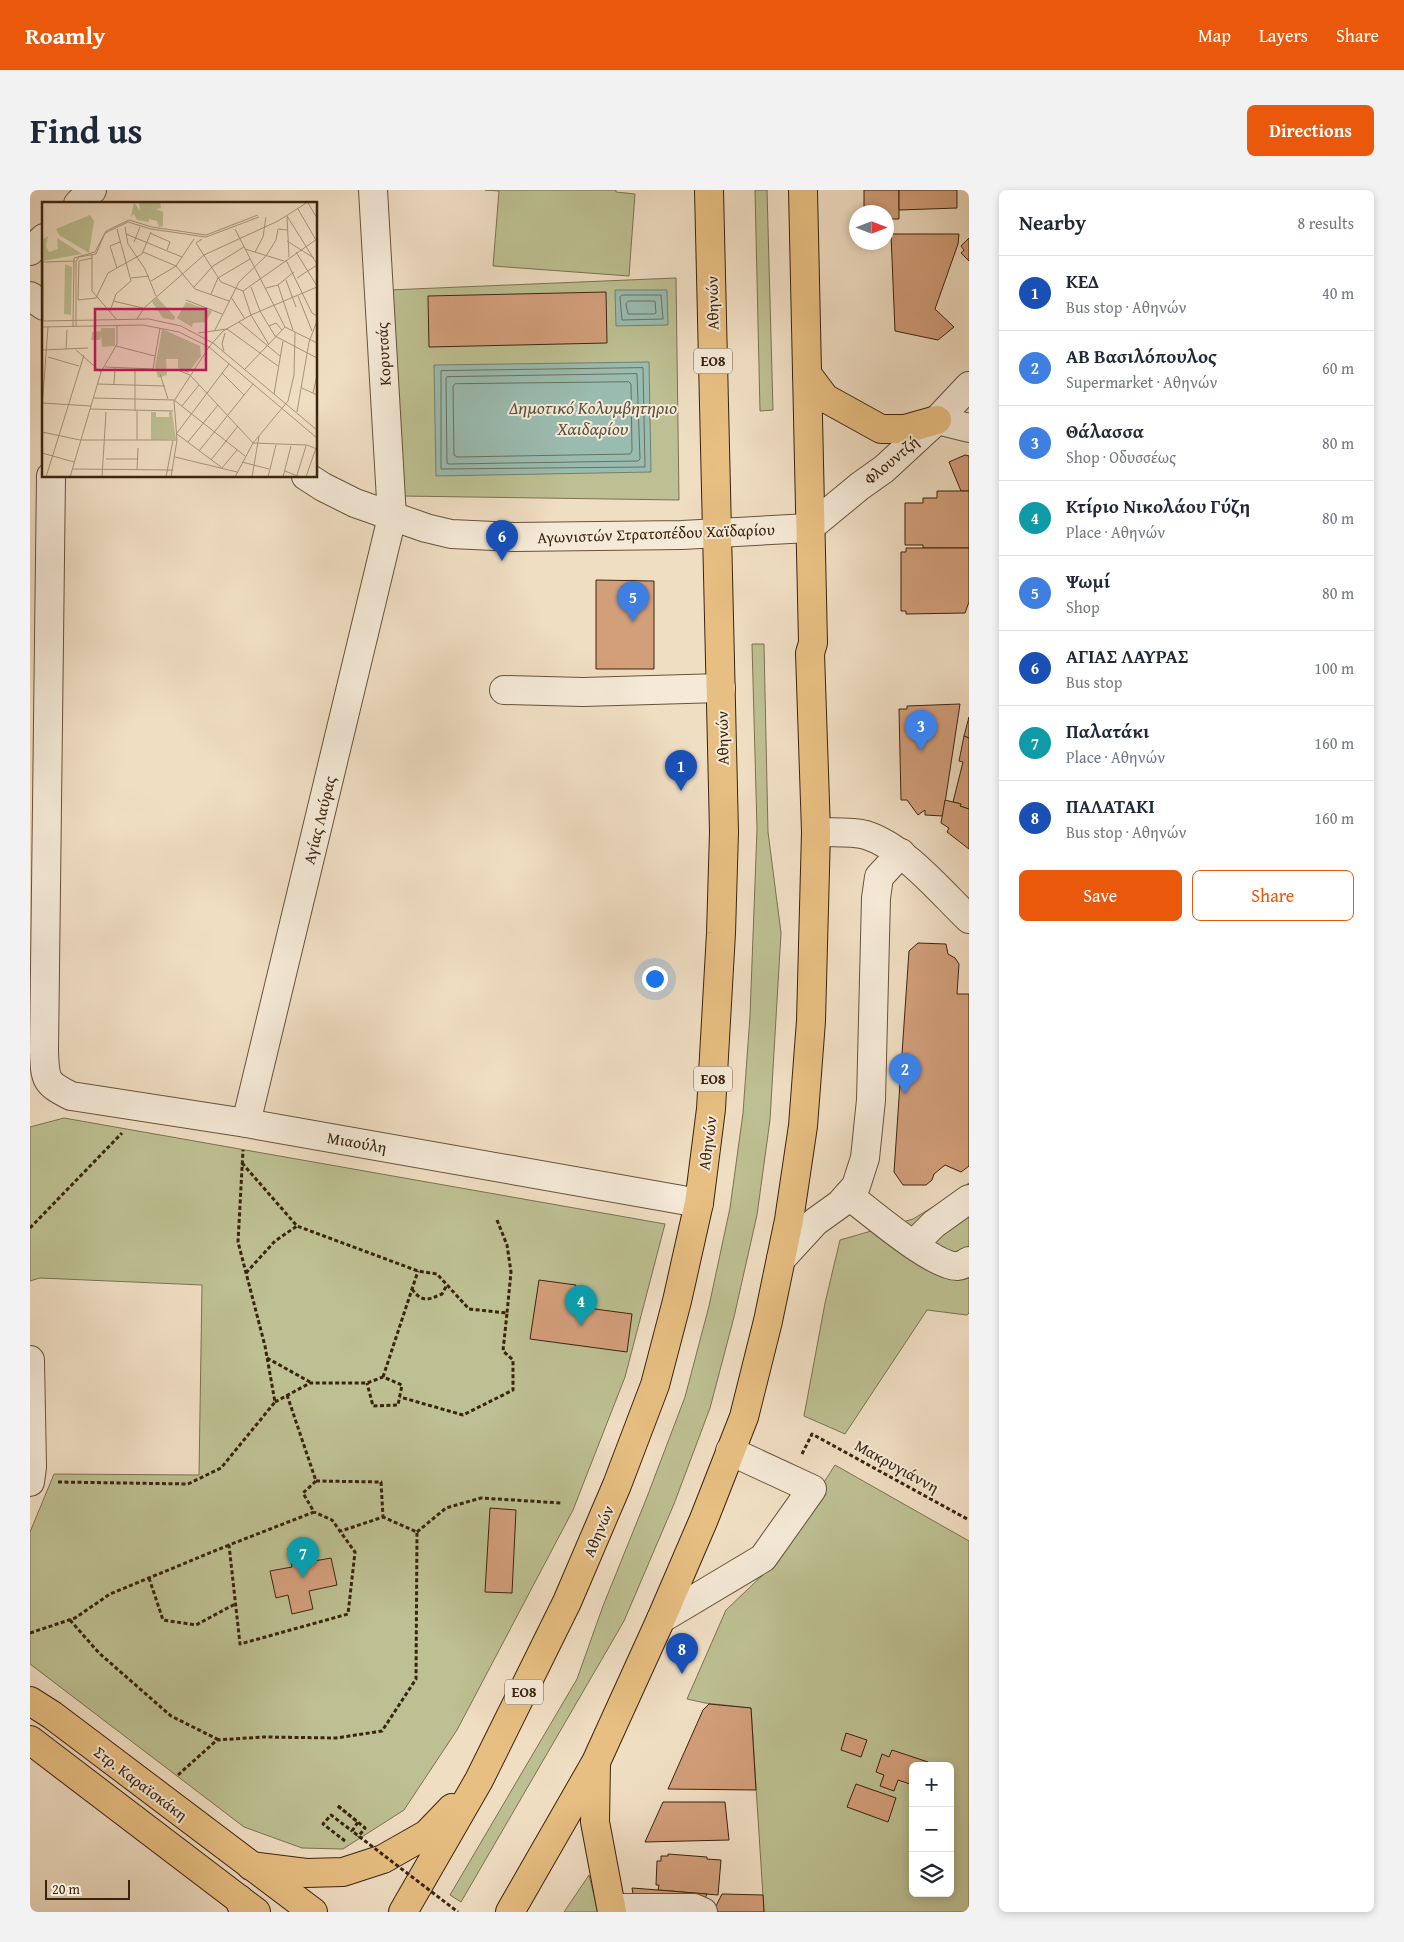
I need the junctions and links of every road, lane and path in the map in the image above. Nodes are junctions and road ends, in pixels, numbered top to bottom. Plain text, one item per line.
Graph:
1 (92, 190) edge
2 (373, 190) edge
3 (709, 190) edge
4 (803, 190) edge
5 (80, 202) edge
6 (42, 240) edge
7 (30, 251) edge
8 (30, 296) edge
9 (42, 305) edge
10 (807, 374) junction
11 (969, 386) edge
12 (937, 420) junction
13 (969, 428) edge
14 (309, 478) edge
15 (44, 486) edge
16 (392, 517) junction
17 (809, 528) junction
18 (717, 533) junction
19 (721, 688) junction
20 (504, 690) dead end
21 (38, 808) edge
22 (816, 832) junction
23 (901, 853) junction
24 (969, 919) edge
25 (246, 1123) junction
26 (128, 1128) dead end
27 (241, 1162) junction
28 (848, 1195) junction
29 (969, 1198) edge
30 (699, 1203) junction
31 (497, 1220) dead end
32 (297, 1226) junction
33 (30, 1228) edge
34 (914, 1244) junction
35 (781, 1259) junction
36 (969, 1261) edge
37 (418, 1271) junction
38 (246, 1273) junction
39 (447, 1285) junction
40 (411, 1289) junction
41 (507, 1313) junction
42 (267, 1358) junction
43 (30, 1360) edge
44 (383, 1376) junction
45 (310, 1382) junction
46 (367, 1382) junction
47 (288, 1395) junction
48 (400, 1397) junction
49 (275, 1402) junction
50 (812, 1434) dead end
51 (730, 1450) junction
52 (316, 1481) junction
53 (30, 1482) edge
54 (561, 1504) dead end
55 (314, 1512) junction
56 (383, 1517) junction
57 (969, 1520) edge
58 (341, 1531) junction
59 (417, 1532) junction
60 (229, 1545) junction
61 (149, 1578) junction
62 (235, 1604) junction
63 (661, 1619) junction
64 (70, 1620) junction
65 (30, 1633) edge
66 (30, 1702) edge
67 (30, 1740) edge
68 (219, 1740) junction
69 (596, 1762) junction
70 (177, 1776) dead end
71 (479, 1780) junction
72 (352, 1831) junction
73 (352, 1846) junction
74 (251, 1866) junction
75 (342, 1872) junction
76 (246, 1908) edge
77 (612, 1910) edge
78 (313, 1912) edge
79 (403, 1912) edge
80 (458, 1912) edge
81 (510, 1912) edge
82 (703, 1912) edge

1 - 5 street
2 - 16 street, Κορυτσάς
3 - 18 main road, Αθηνών / ΕΟ8
4 - 10 main road
6 - 7 street
8 - 9 street
10 - 12 main road
10 - 17 main road
11 - 12 street, Φλουντζή
12 - 13 street
12 - 17 street, Φλουντζή
14 - 16 street, Αγωνιστών Στρατοπέδου Χαϊδαρίου
15 - 21 street
16 - 18 street, Αγωνιστών Στρατοπέδου Χαϊδαρίου
16 - 25 street, Αγίας Λαύρας
17 - 18 street, Αγωνιστών Στρατοπέδου Χαϊδαρίου
17 - 22 main road
18 - 19 main road, Αθηνών / ΕΟ8
19 - 20 street
19 - 30 main road, Αθηνών / ΕΟ8
21 - 25 street, Μιαούλη
22 - 23 street
22 - 35 main road
23 - 24 street
23 - 28 street
25 - 27 path
25 - 30 street, Μιαούλη
26 - 33 path
27 - 32 path
27 - 38 path
28 - 34 street
28 - 35 street
29 - 34 street
30 - 71 main road, Αθηνών / ΕΟ8
31 - 41 path
32 - 37 path
32 - 38 path
34 - 36 street
35 - 51 main road
37 - 39 path
37 - 40 path
38 - 42 path
39 - 40 path
39 - 41 path
40 - 44 path
41 - 48 path
42 - 45 path
42 - 49 path
43 - 53 street
44 - 46 path
44 - 48 path
45 - 46 path
45 - 47 path
46 - 48 path
47 - 49 path
47 - 52 path
49 - 53 path
50 - 57 path, Μακρυγιάννη
51 - 63 main road
51 - 63 street
52 - 55 path
52 - 56 path
54 - 59 path
55 - 58 path
55 - 60 path
56 - 58 path
56 - 59 path
58 - 62 path
59 - 68 path
60 - 61 path
60 - 62 path
61 - 62 path
61 - 64 path
63 - 69 main road
64 - 65 path
64 - 68 path
66 - 74 main road, Στρ. Καραϊσκάκη
67 - 76 main road, Στρ. Καραϊσκάκη
68 - 70 path
69 - 77 main road
69 - 81 main road
71 - 75 main road
71 - 79 main road, Αθηνών / ΕΟ8
72 - 73 path
72 - 73 path, bridge
72 - 80 path, bridge
73 - 75 path
74 - 75 main road
74 - 78 main road, Στρ. Καραϊσκάκη
77 - 82 street

